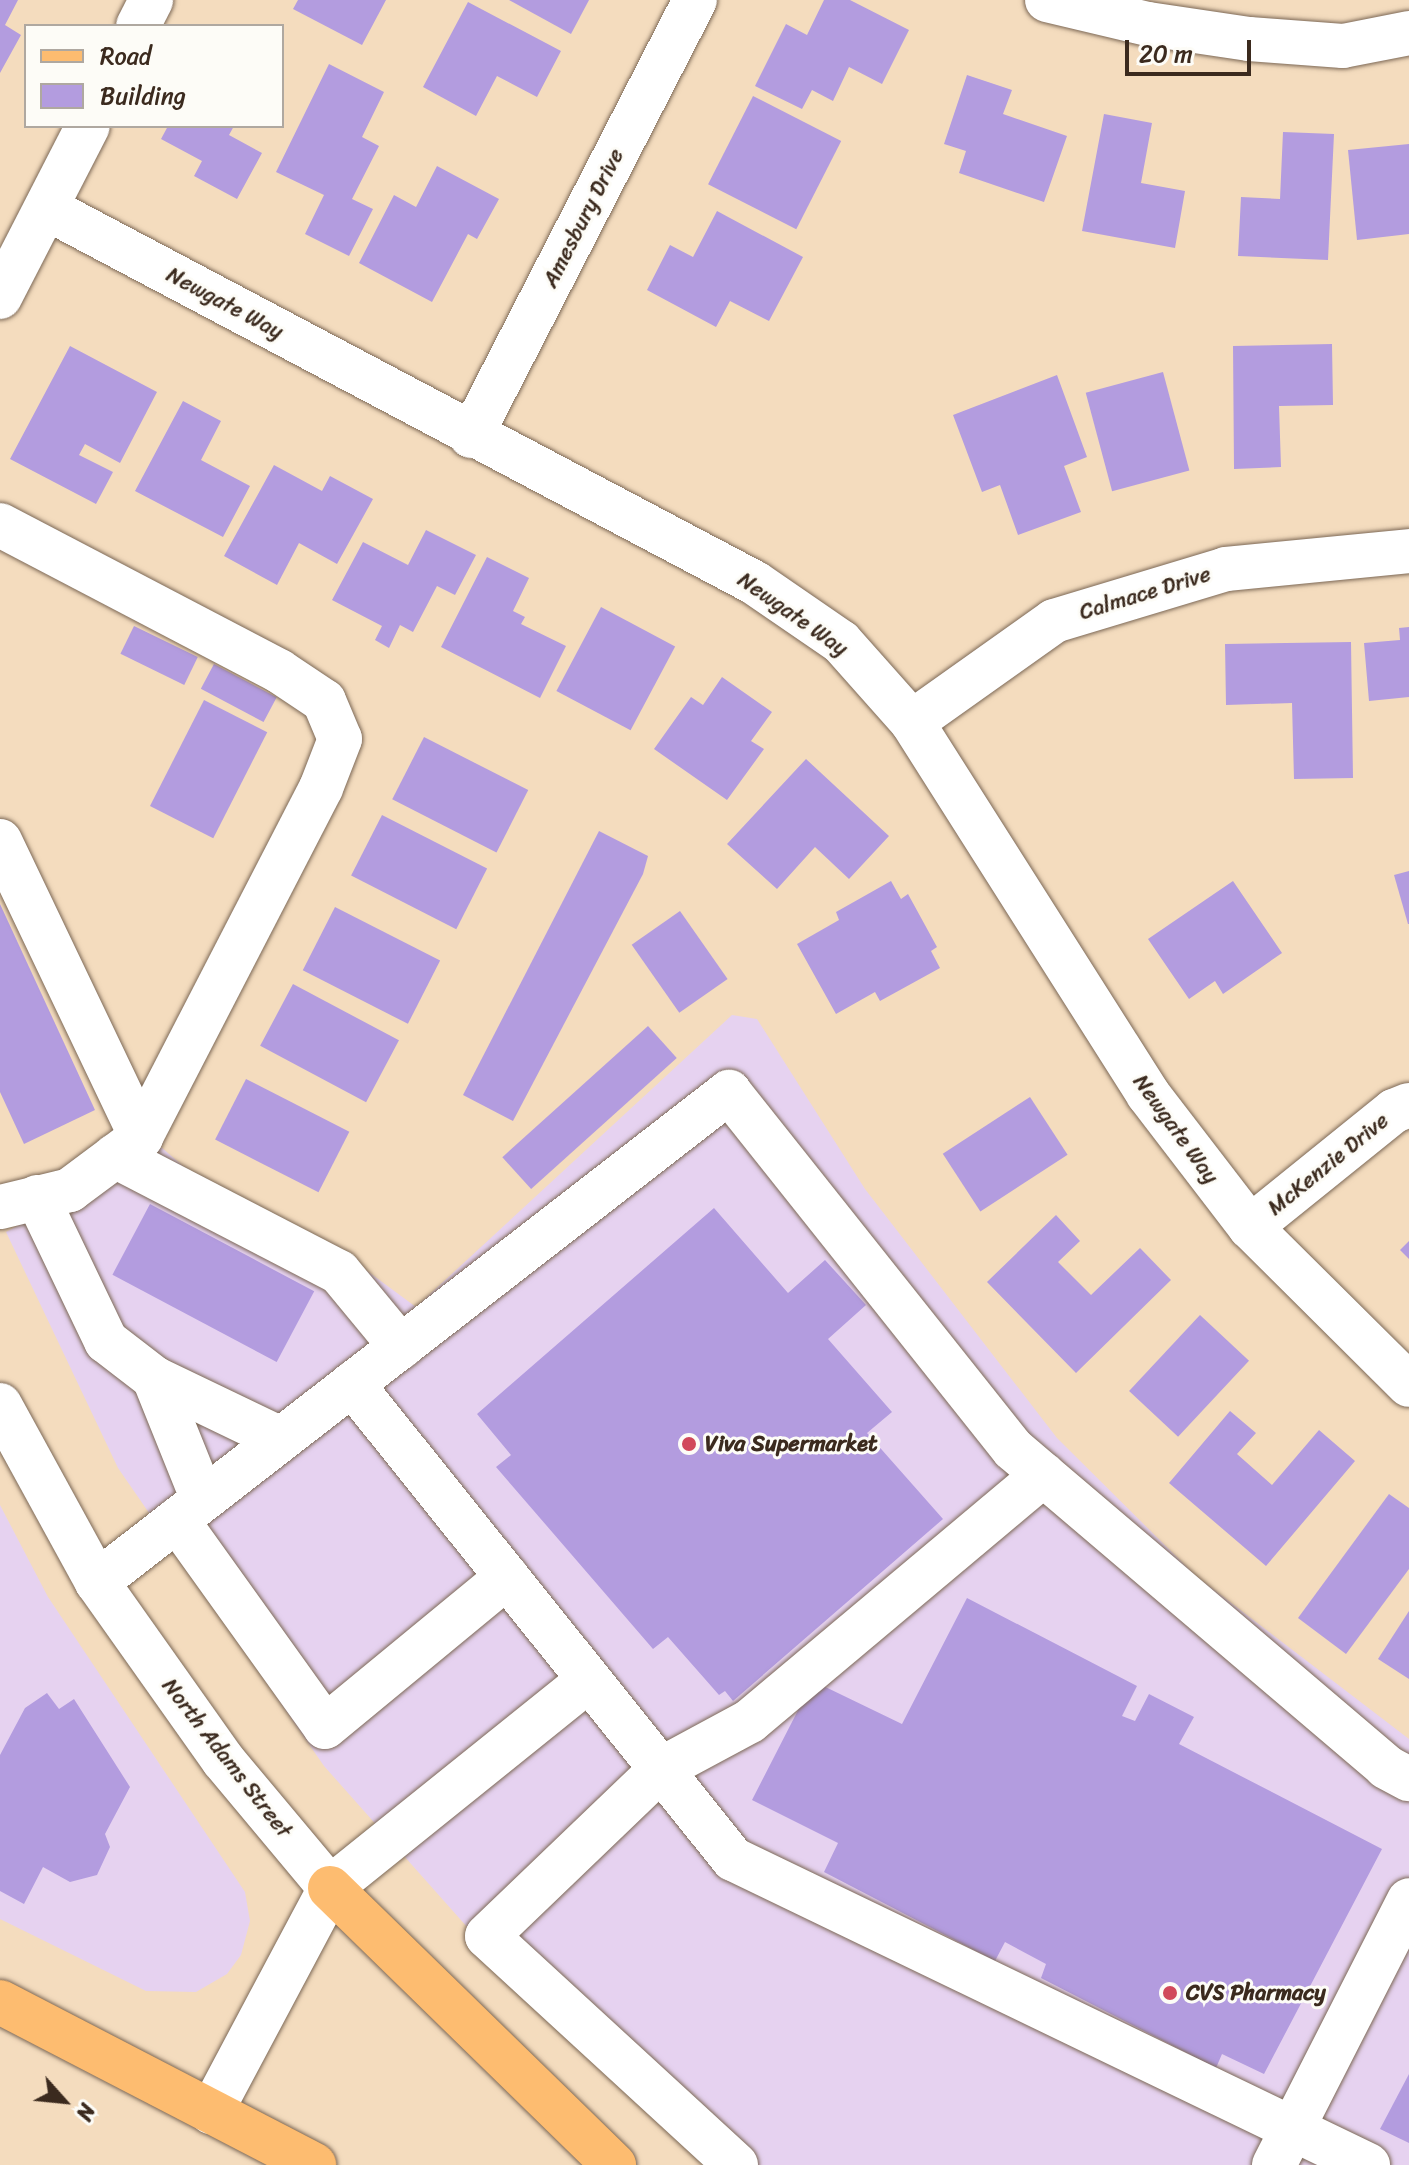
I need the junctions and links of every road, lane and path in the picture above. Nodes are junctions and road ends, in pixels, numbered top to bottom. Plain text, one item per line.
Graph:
1 (151, 0) edge
2 (695, 0) edge
3 (1047, 0) edge
4 (139, 24) edge
5 (1409, 33) edge
6 (87, 128) edge
7 (46, 208) junction
8 (0, 297) edge
9 (471, 436) junction
10 (0, 525) edge
11 (1409, 551) edge
12 (912, 722) junction
13 (0, 841) edge
14 (1409, 1105) edge
15 (128, 1146) junction
16 (18, 1202) edge
17 (1250, 1227) junction
18 (401, 1347) junction
19 (154, 1378) junction
20 (352, 1384) junction
21 (1409, 1385) edge
22 (0, 1405) edge
23 (281, 1439) junction
24 (13, 1460) edge
25 (1043, 1475) junction
26 (190, 1510) junction
27 (507, 1577) junction
28 (97, 1582) junction
29 (589, 1680) junction
30 (661, 1769) junction
31 (1409, 1779) edge
32 (330, 1888) junction
33 (1409, 1900) edge
34 (0, 2002) edge
35 (211, 2112) junction
36 (1283, 2147) edge
37 (314, 2165) edge
38 (614, 2165) edge
39 (736, 2165) edge
40 (1368, 2165) edge

1 - 4 street
2 - 9 street, Amesbury Drive
3 - 5 street
6 - 7 street
7 - 8 street
7 - 9 street, Newgate Way
9 - 12 street, Newgate Way
10 - 15 street
11 - 12 street, Calmace Drive
12 - 17 street, Newgate Way
13 - 15 street
14 - 17 street, McKenzie Drive
15 - 16 street
15 - 18 street
16 - 19 street
17 - 21 street, Newgate Way
18 - 20 street
18 - 25 street
19 - 23 street
19 - 26 street
20 - 23 street
20 - 27 street
22 - 24 street, North Adams Street
23 - 26 street
24 - 28 street, North Adams Street
25 - 30 street
25 - 31 street
26 - 27 street
26 - 28 street
27 - 29 street
28 - 32 street, North Adams Street
29 - 30 street
29 - 32 street
30 - 36 street
30 - 39 street
32 - 35 street
32 - 38 main road
33 - 36 street
34 - 35 main road
35 - 37 main road
36 - 40 street

